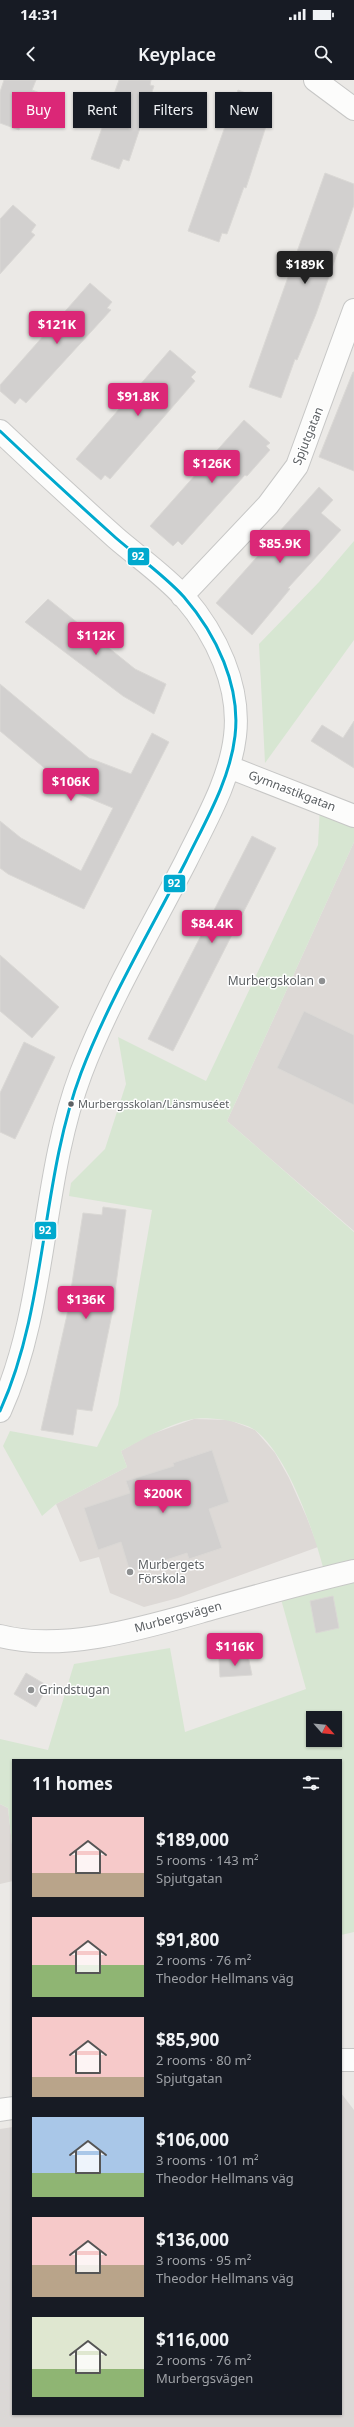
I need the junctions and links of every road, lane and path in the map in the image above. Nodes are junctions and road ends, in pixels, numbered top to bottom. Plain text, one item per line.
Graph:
1 (315, 80) edge
2 (354, 109) edge
3 (354, 310) edge
4 (0, 431) edge
5 (182, 596) junction
6 (229, 767) junction
7 (354, 816) edge
8 (0, 1411) edge
9 (354, 1571) edge
10 (0, 1636) edge
11 (342, 2060) edge
12 (354, 2060) edge
13 (12, 2108) edge
14 (0, 2110) edge

1 - 2 street
3 - 5 street, Spjutgatan
4 - 5 street
5 - 6 street
6 - 7 street, Gymnastikgatan
6 - 8 street
9 - 10 street, Murbergsvägen
11 - 12 street
13 - 14 street

